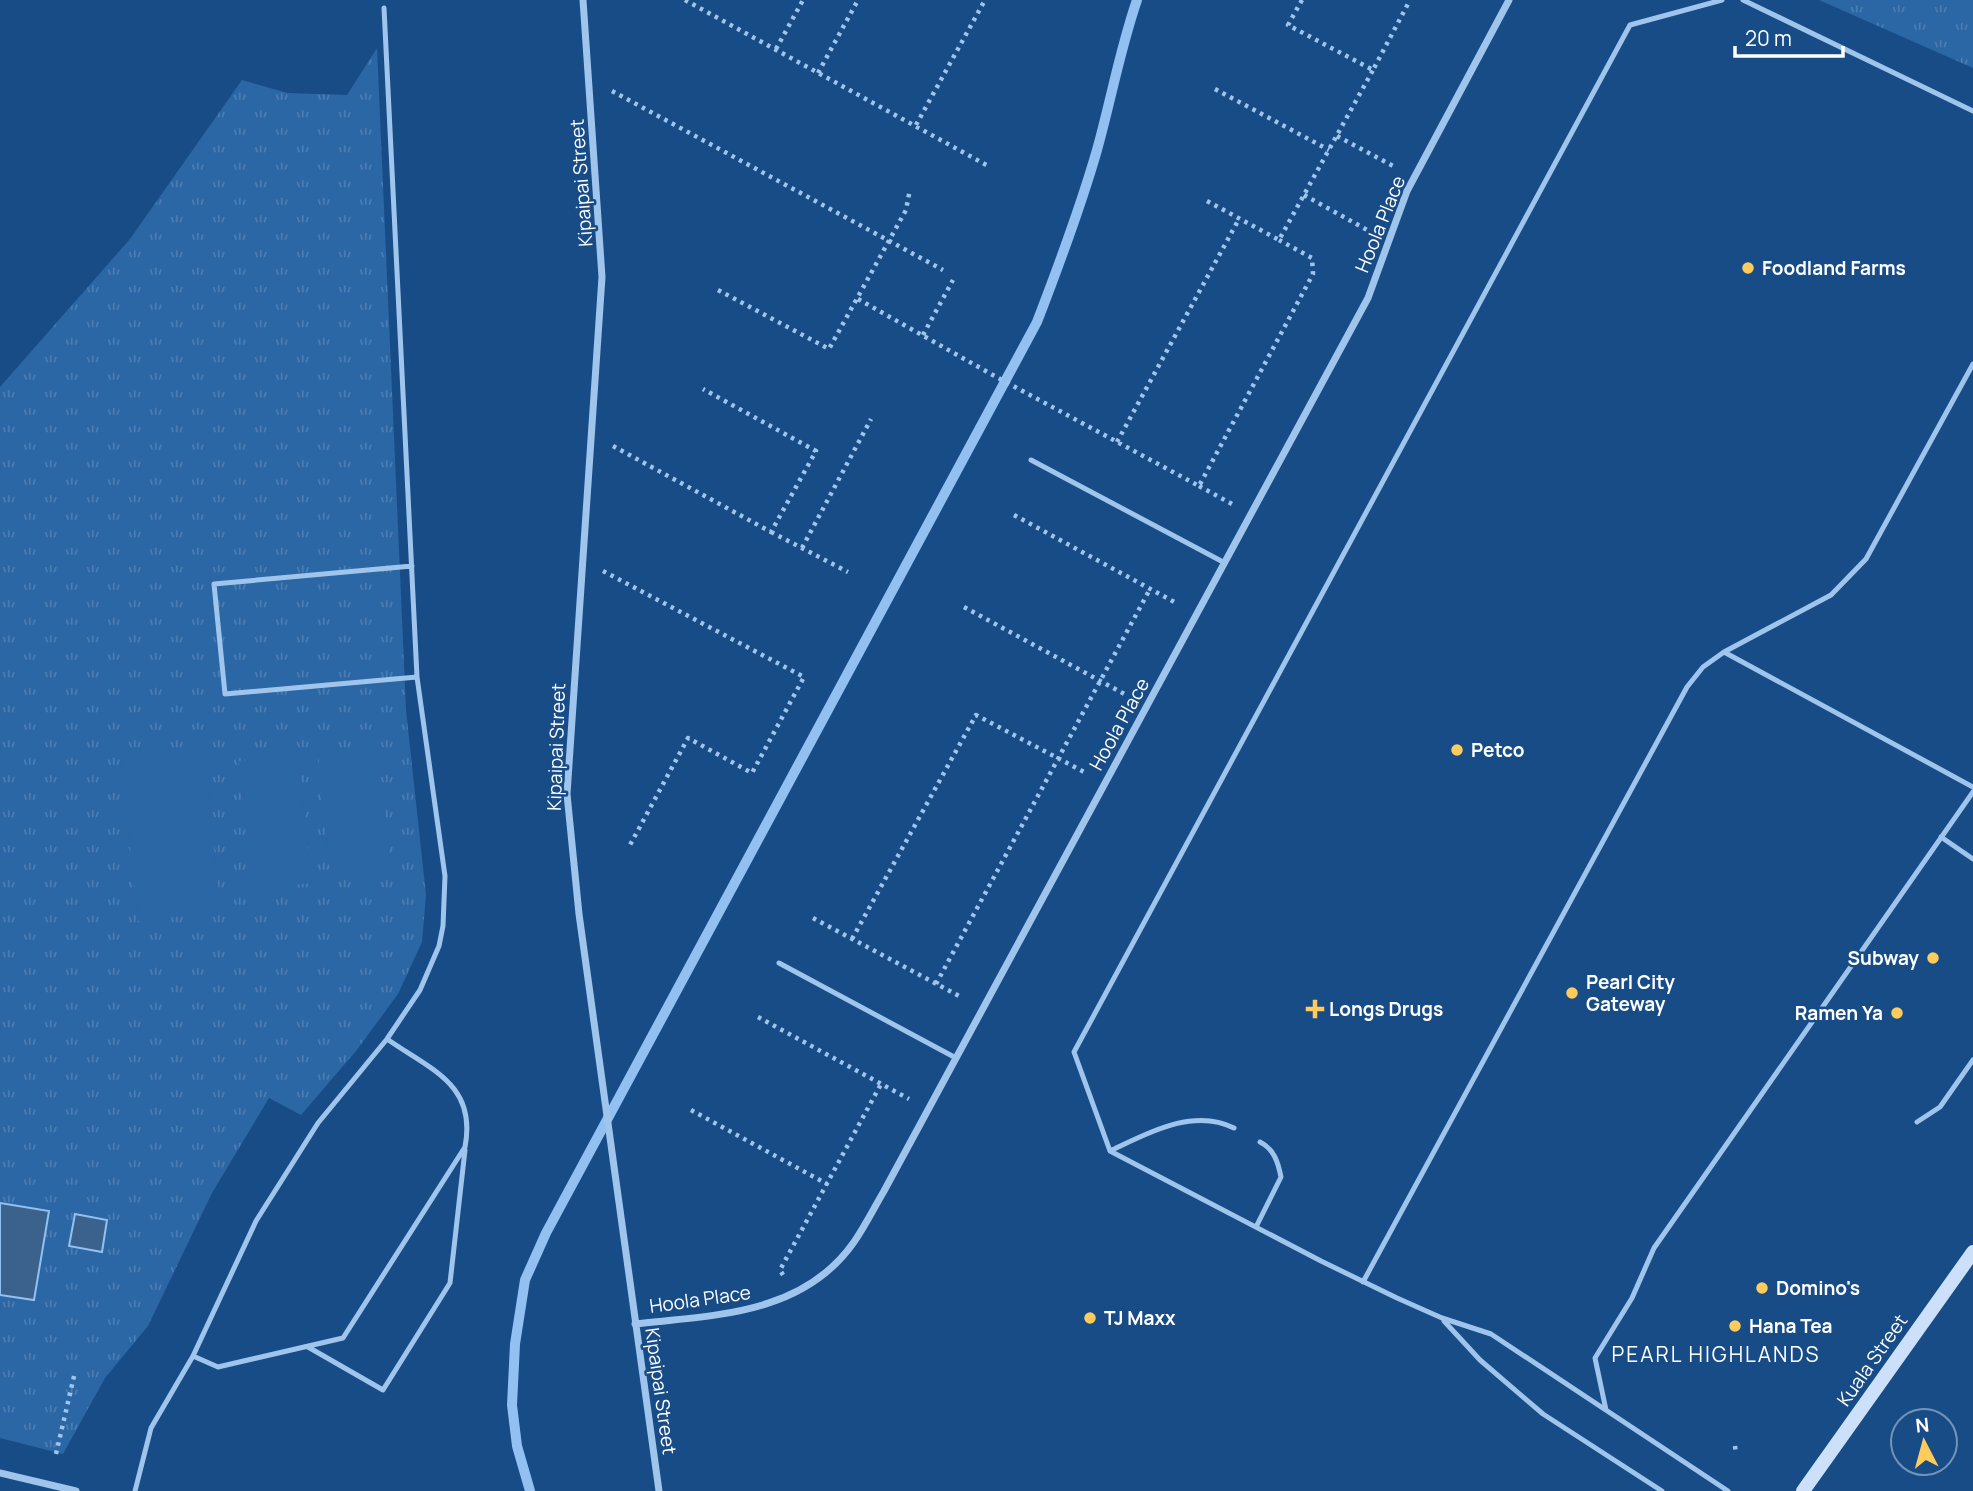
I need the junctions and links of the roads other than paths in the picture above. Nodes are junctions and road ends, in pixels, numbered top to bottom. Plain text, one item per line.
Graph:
1 (583, 0) edge
2 (1509, 0) edge
3 (1722, 0) edge
4 (1743, 0) edge
5 (384, 8) dead end
6 (1973, 111) edge
7 (1973, 364) edge
8 (1031, 460) dead end
9 (1225, 563) junction
10 (412, 566) junction
11 (1724, 652) junction
12 (417, 677) junction
13 (1973, 787) edge
14 (1973, 792) edge
15 (1941, 837) junction
16 (1973, 859) edge
17 (779, 963) dead end
18 (387, 1039) junction
19 (956, 1058) junction
20 (1973, 1060) edge
21 (1917, 1122) dead end
22 (1234, 1128) dead end
23 (1260, 1142) dead end
24 (465, 1147) junction
25 (1110, 1151) junction
26 (1255, 1227) junction
27 (1973, 1252) edge
28 (1363, 1282) junction
29 (1442, 1318) junction
30 (635, 1324) junction
31 (308, 1347) junction
32 (193, 1356) junction
33 (1606, 1410) junction
34 (0, 1474) edge
35 (76, 1491) edge
36 (135, 1491) edge
37 (659, 1491) edge
38 (1662, 1491) edge
39 (1728, 1491) edge
40 (1803, 1491) edge

1 - 30 street, Kipaipai Street
2 - 9 street, Hoola Place
3 - 25 lane
4 - 6 lane
5 - 10 lane
7 - 11 lane
8 - 9 lane
9 - 19 street, Hoola Place
10 - 12 lane
10 - 12 lane
11 - 13 lane
11 - 28 lane
12 - 18 lane
14 - 15 lane
15 - 16 lane
15 - 33 lane
17 - 19 lane
18 - 24 lane
18 - 32 lane
19 - 30 street, Hoola Place
20 - 21 lane
22 - 25 lane
23 - 26 lane
24 - 31 lane
24 - 31 lane
25 - 26 lane
26 - 28 lane
27 - 40 main road, Kuala Street
28 - 29 lane
29 - 33 lane
29 - 38 lane
30 - 37 street, Kipaipai Street
31 - 32 lane
32 - 36 lane
33 - 39 lane
34 - 35 street

